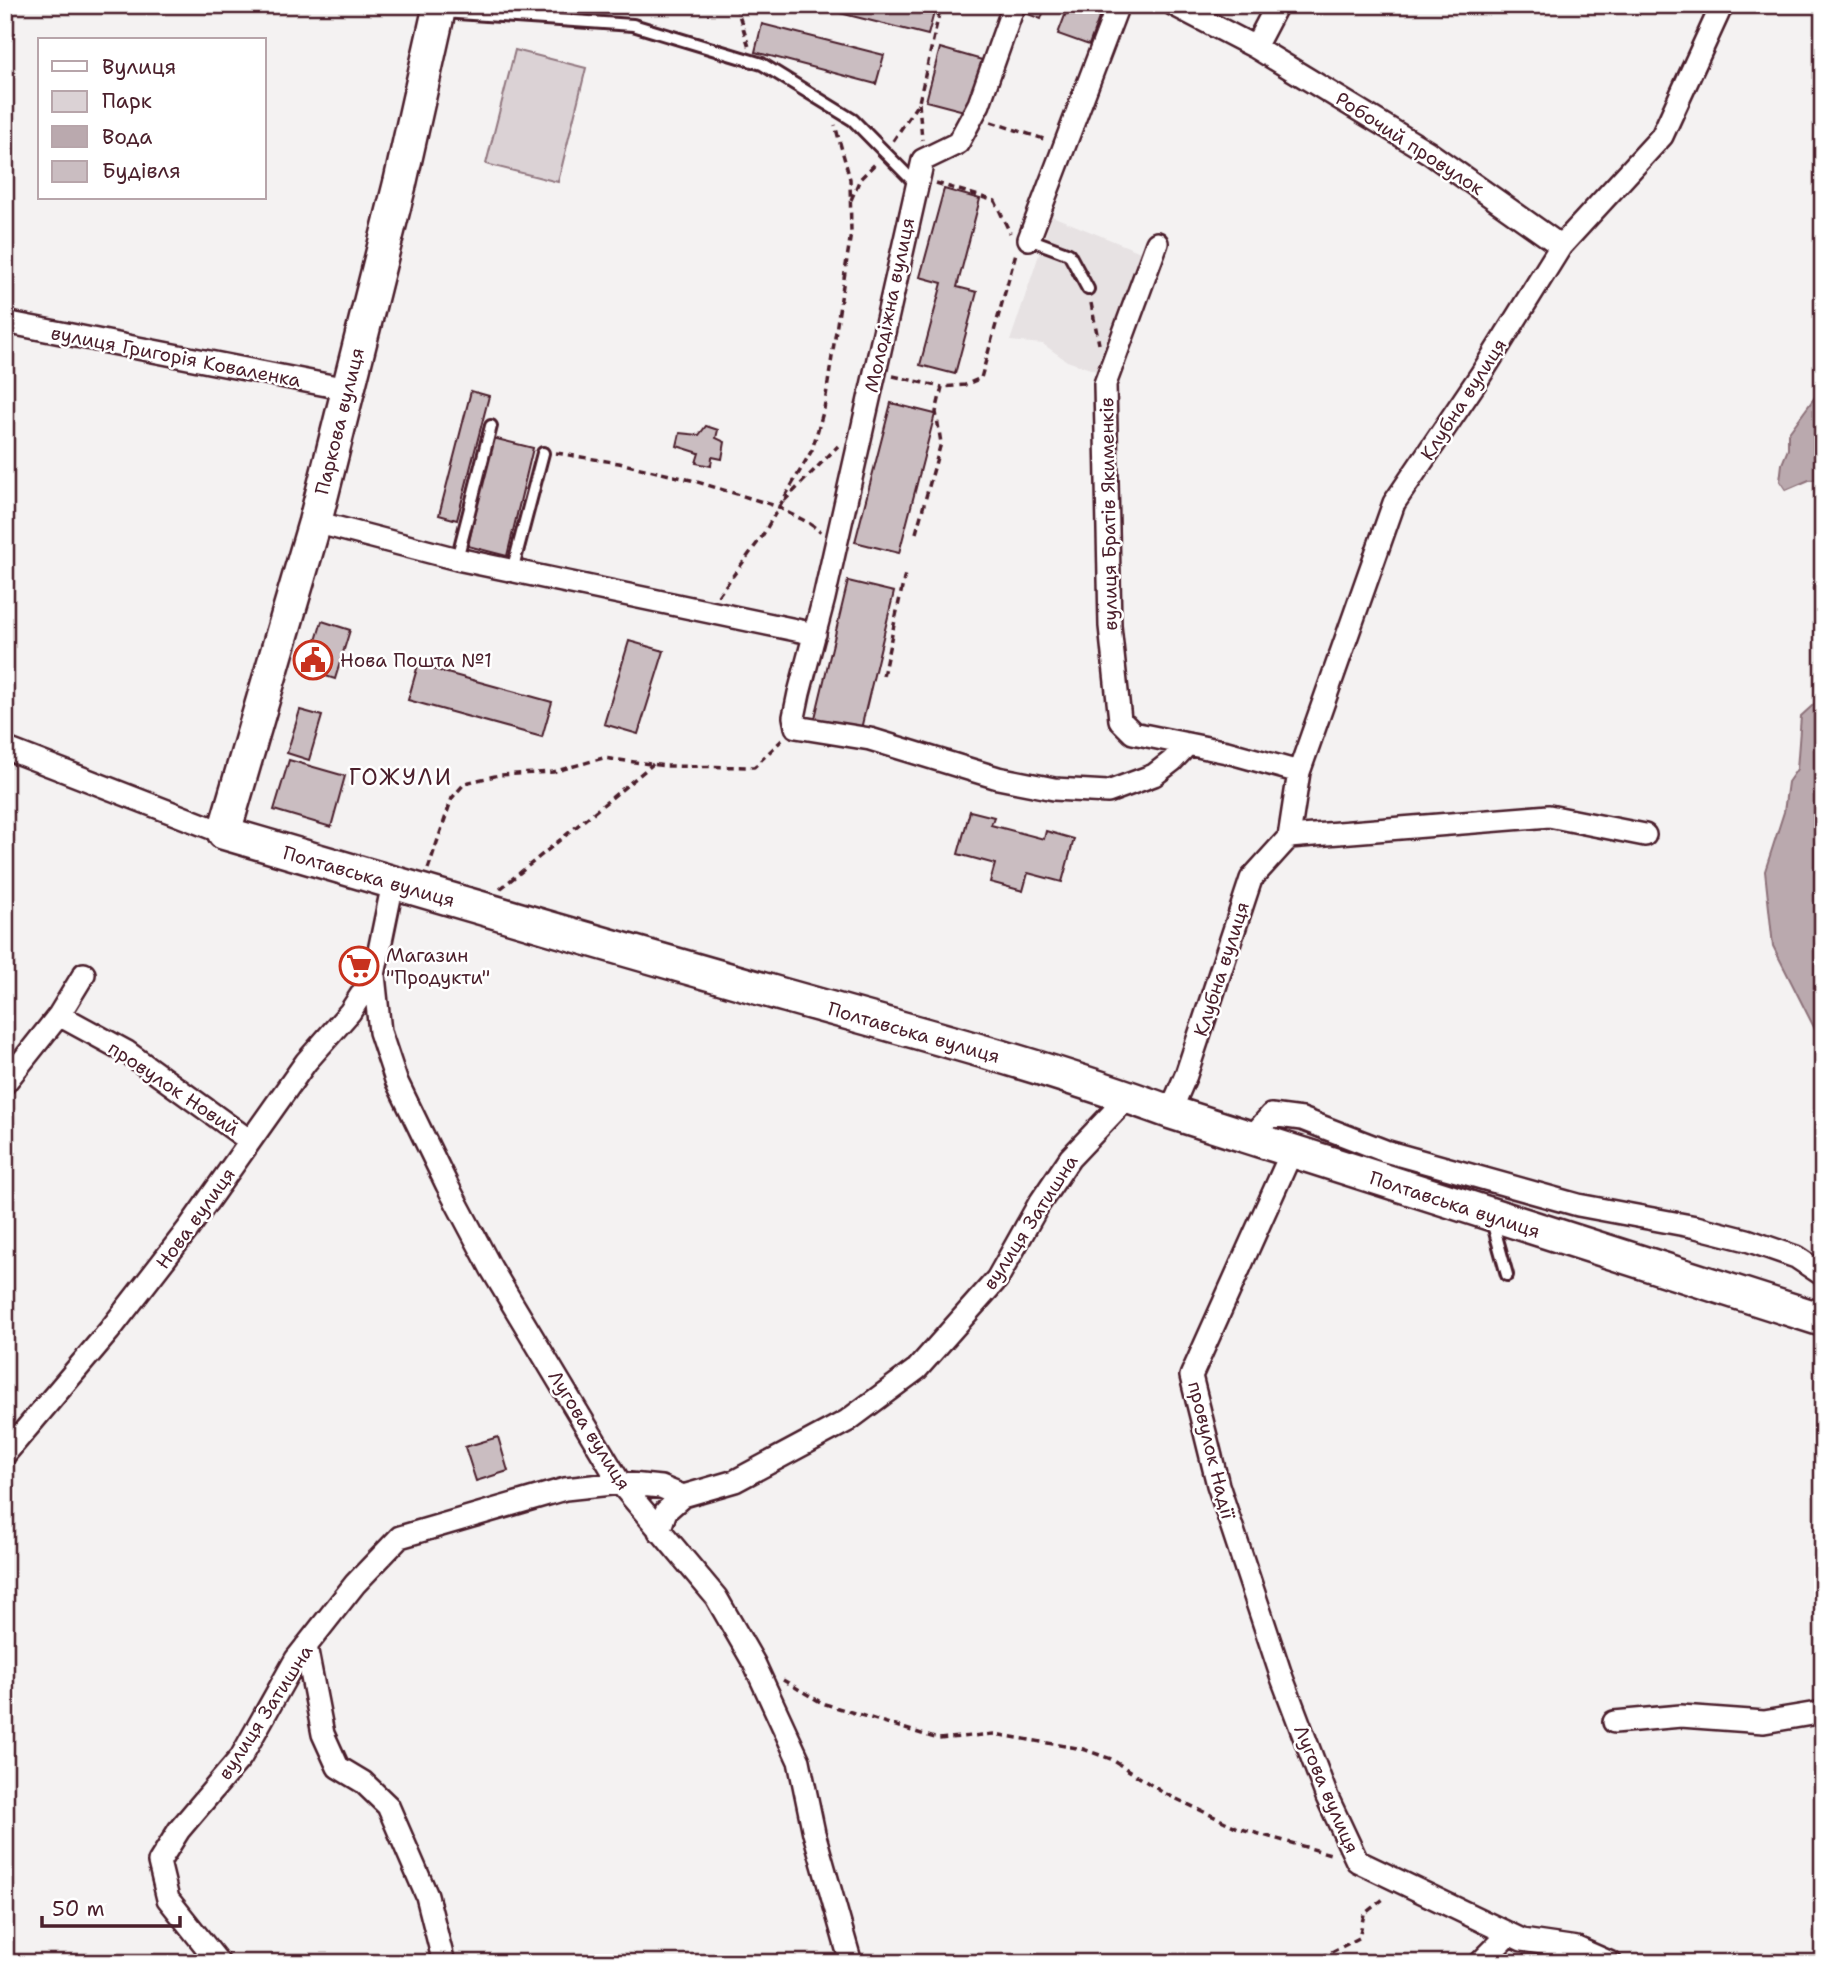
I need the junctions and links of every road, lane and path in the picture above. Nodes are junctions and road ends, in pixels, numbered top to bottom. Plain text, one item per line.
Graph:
1 (736, 5) edge
2 (942, 5) edge
3 (1014, 5) edge
4 (1118, 5) edge
5 (1174, 5) edge
6 (1277, 5) edge
7 (1722, 5) edge
8 (439, 9) edge
9 (1255, 47) junction
10 (752, 61) junction
11 (919, 102) junction
12 (829, 104) junction
13 (972, 116) junction
14 (1065, 146) junction
15 (886, 153) junction
16 (919, 174) junction
17 (851, 202) junction
18 (1023, 243) junction
19 (1157, 243) dead end
20 (1560, 246) junction
21 (1088, 289) joint
22 (5, 322) edge
23 (875, 371) junction
24 (1105, 384) junction
25 (942, 387) junction
26 (347, 389) junction
27 (865, 418) junction
28 (491, 426) dead end
29 (543, 453) joint
30 (779, 507) junction
31 (315, 522) junction
32 (916, 533) dead end
33 (835, 547) junction
34 (457, 559) junction
35 (512, 571) junction
36 (905, 574) dead end
37 (706, 611) junction
38 (815, 634) junction
39 (883, 676) dead end
40 (796, 727) junction
41 (1188, 744) junction
42 (5, 748) edge
43 (653, 764) junction
44 (1299, 772) junction
45 (224, 833) junction
46 (1645, 835) dead end
47 (1289, 837) junction
48 (427, 872) dead end
49 (393, 883) junction
50 (499, 889) dead end
51 (84, 974) dead end
52 (374, 975) junction
53 (60, 1015) junction
54 (5, 1083) edge
55 (1128, 1097) junction
56 (1170, 1112) junction
57 (1251, 1138) junction
58 (250, 1140) junction
59 (1292, 1151) junction
60 (1490, 1215) junction
61 (1507, 1275) dead end
62 (1823, 1275) edge
63 (1823, 1320) edge
64 (5, 1454) edge
65 (620, 1483) junction
66 (683, 1496) junction
67 (659, 1531) junction
68 (306, 1646) junction
69 (754, 1663) junction
70 (1282, 1678) joint
71 (1822, 1712) edge
72 (1614, 1722) dead end
73 (1357, 1861) junction
74 (1412, 1888) junction
75 (1509, 1934) junction
76 (219, 1963) edge
77 (444, 1963) edge
78 (850, 1963) edge
79 (1310, 1963) edge
80 (1480, 1963) edge
81 (1611, 1963) edge

1 - 10 path
2 - 11 path
3 - 13 street
4 - 14 street
5 - 9 street, Робочий провулок
6 - 9 street
7 - 20 street, Клубна вулиця
8 - 10 lane
8 - 26 street, Паркова вулиця
9 - 20 street, Робочий провулок
10 - 12 lane
11 - 15 path
11 - 16 path
12 - 15 lane
12 - 17 path
13 - 14 path
13 - 16 street
14 - 18 street
15 - 16 lane
15 - 17 path
16 - 18 path
16 - 23 street, Молодіжна вулиця
17 - 30 path
18 - 21 lane
18 - 25 path
19 - 24 street, вулиця Братів Якименків
20 - 44 street, Клубна вулиця
21 - 24 path
22 - 26 street, вулиця Григорія Коваленка
23 - 25 path
23 - 27 street, Молодіжна вулиця
24 - 41 street, вулиця Братів Якименків
25 - 32 path
26 - 31 street, Паркова вулиця
27 - 30 path
27 - 33 street, Молодіжна вулиця
28 - 34 lane
29 - 30 path
29 - 35 lane
30 - 33 path
30 - 37 path
31 - 34 street
31 - 45 street, Паркова вулиця
33 - 38 street, Молодіжна вулиця
34 - 35 street
35 - 37 street
36 - 39 path
37 - 38 street
38 - 40 street, Молодіжна вулиця
40 - 41 street
40 - 43 path
41 - 44 street, вулиця Братів Якименків
42 - 45 street, Полтавська вулиця
43 - 48 path
43 - 50 path
44 - 47 street, Клубна вулиця
45 - 49 street, Полтавська вулиця
46 - 47 street
47 - 56 street, Клубна вулиця
49 - 52 street, Лугова вулиця
49 - 55 street, Полтавська вулиця
51 - 53 street
52 - 58 street, Нова вулиця
52 - 65 street, Лугова вулиця
53 - 54 street
53 - 58 street, провулок Новий
55 - 56 street, Полтавська вулиця
55 - 66 street, вулиця Затишна
56 - 57 street, Полтавська вулиця
57 - 59 street, Полтавська вулиця
57 - 62 street
58 - 64 street, Нова вулиця
59 - 60 street, Полтавська вулиця
59 - 70 street, провулок Надії
60 - 61 lane
60 - 63 street, Полтавська вулиця
65 - 66 street, вулиця Затишна
65 - 67 street, Лугова вулиця
65 - 68 street, вулиця Затишна
66 - 67 street
67 - 69 street, Лугова вулиця
68 - 76 street, вулиця Затишна
68 - 77 street
69 - 73 path
69 - 78 street, Лугова вулиця
70 - 73 street, Лугова вулиця
71 - 72 street
73 - 74 street, Лугова вулиця
74 - 75 street, Лугова вулиця
74 - 79 path
75 - 80 street
75 - 81 street, Лугова вулиця

